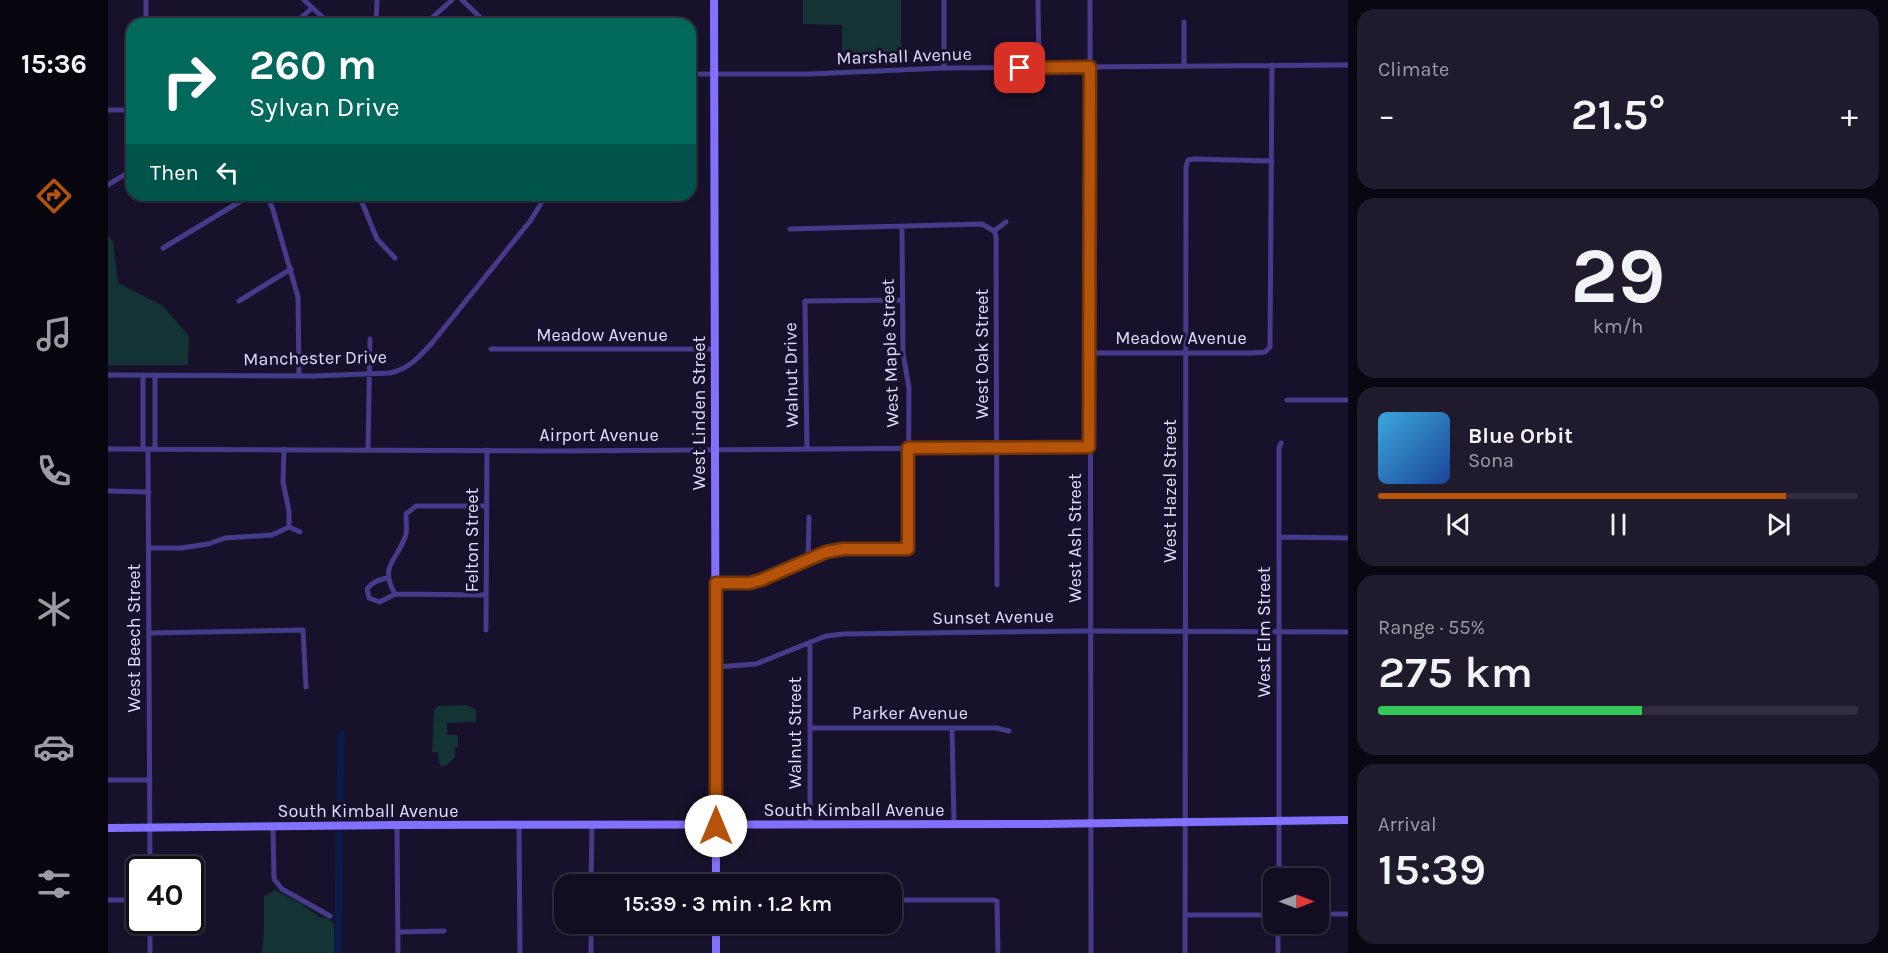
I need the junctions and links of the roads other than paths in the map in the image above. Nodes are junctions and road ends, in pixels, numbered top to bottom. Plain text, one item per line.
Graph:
1 (146, 0) edge
2 (304, 0) edge
3 (377, 0) edge
4 (453, 0) edge
5 (462, 0) edge
6 (714, 0) edge
7 (944, 0) edge
8 (1038, 0) edge
9 (1090, 0) edge
10 (312, 8) junction
11 (146, 18) dead end
12 (301, 18) edge
13 (323, 18) edge
14 (376, 18) edge
15 (433, 18) edge
16 (481, 18) edge
17 (1184, 22) dead end
18 (1272, 65) junction
19 (1348, 65) edge
20 (1184, 66) junction
21 (1090, 67) junction
22 (944, 68) junction
23 (1039, 68) junction
24 (696, 74) edge
25 (714, 74) junction
26 (108, 110) edge
27 (126, 110) edge
28 (1272, 161) junction
29 (126, 174) edge
30 (108, 185) edge
31 (241, 201) edge
32 (269, 201) edge
33 (362, 201) edge
34 (542, 201) edge
35 (1006, 222) dead end
36 (902, 227) junction
37 (790, 230) dead end
38 (994, 231) junction
39 (163, 248) dead end
40 (395, 258) dead end
41 (291, 269) junction
42 (902, 300) junction
43 (238, 301) dead end
44 (370, 339) dead end
45 (491, 349) dead end
46 (714, 349) junction
47 (1185, 352) junction
48 (1091, 353) junction
49 (370, 374) junction
50 (108, 375) edge
51 (143, 375) junction
52 (155, 375) junction
53 (299, 376) junction
54 (1287, 400) dead end
55 (1348, 400) edge
56 (1281, 443) dead end
57 (1089, 447) junction
58 (908, 448) junction
59 (997, 448) junction
60 (108, 449) edge
61 (149, 449) junction
62 (284, 449) junction
63 (807, 449) junction
64 (368, 450) junction
65 (487, 450) junction
66 (715, 450) junction
67 (108, 491) edge
68 (149, 492) junction
69 (487, 507) junction
70 (809, 517) dead end
71 (289, 527) junction
72 (300, 532) dead end
73 (1279, 537) junction
74 (1348, 538) edge
75 (149, 548) junction
76 (808, 560) junction
77 (388, 578) junction
78 (716, 583) junction
79 (998, 585) dead end
80 (395, 594) junction
81 (486, 595) junction
82 (486, 630) dead end
83 (1091, 632) junction
84 (1185, 632) junction
85 (1279, 632) junction
86 (1348, 632) edge
87 (149, 633) junction
88 (810, 642) junction
89 (716, 667) junction
90 (306, 687) dead end
91 (810, 728) junction
92 (952, 728) junction
93 (1009, 731) dead end
94 (108, 780) edge
95 (150, 780) junction
96 (1348, 820) edge
97 (1279, 821) junction
98 (1185, 822) junction
99 (1091, 823) junction
100 (810, 824) junction
101 (954, 824) junction
102 (397, 825) junction
103 (519, 825) junction
104 (592, 825) junction
105 (273, 826) junction
106 (716, 826) junction
107 (108, 828) edge
108 (150, 828) junction
109 (150, 856) edge
110 (1279, 868) edge
111 (591, 874) edge
112 (716, 874) edge
113 (108, 900) edge
114 (126, 900) edge
115 (902, 900) edge
116 (1329, 914) edge
117 (1348, 914) edge
118 (1185, 915) junction
119 (1263, 915) edge
120 (330, 916) dead end
121 (398, 932) junction
122 (444, 932) dead end
123 (150, 934) edge
124 (591, 934) edge
125 (716, 934) edge
126 (1278, 934) edge
127 (150, 953) edge
128 (398, 953) edge
129 (520, 953) edge
130 (591, 953) edge
131 (716, 953) edge
132 (998, 953) edge
133 (1091, 953) edge
134 (1185, 953) edge
135 (1278, 953) edge

1 - 11 street
2 - 10 street
3 - 14 street
4 - 15 street
5 - 16 street
6 - 25 street, West Linden Street
7 - 22 street
8 - 23 street
9 - 21 street, West Ash Street
10 - 12 street
10 - 13 street
17 - 20 street
18 - 19 street, Marshall Avenue
18 - 20 street, Marshall Avenue
18 - 28 street
20 - 21 street, Marshall Avenue
21 - 23 street, Marshall Avenue
21 - 48 street, West Ash Street
22 - 23 street, Marshall Avenue
22 - 25 street, Marshall Avenue
24 - 25 street, Marshall Avenue
25 - 46 street, West Linden Street
26 - 27 street
28 - 47 street, Meadow Avenue
28 - 47 street, West Hazel Street
29 - 30 street
31 - 39 street
32 - 41 street
33 - 40 street
34 - 49 street, Manchester Drive
35 - 38 street
36 - 37 street
36 - 38 street
36 - 42 street, West Maple Street
38 - 59 street, West Oak Street
41 - 43 street
41 - 53 street
42 - 58 street, West Maple Street
42 - 63 street, Walnut Drive
44 - 49 street
45 - 46 street, Meadow Avenue
46 - 66 street, West Linden Street
47 - 48 street, Meadow Avenue
47 - 84 street, West Hazel Street
48 - 57 street, West Ash Street
49 - 53 street, Manchester Drive
49 - 64 street
50 - 51 street, Manchester Drive
51 - 52 street, Manchester Drive
51 - 61 street, West Beech Street
52 - 53 street, Manchester Drive
52 - 61 street, West Beech Street
54 - 55 street
56 - 73 street, West Elm Street
57 - 59 street, Airport Avenue
57 - 83 street, West Ash Street
58 - 59 street, Airport Avenue
58 - 63 street, Airport Avenue
58 - 76 street, West Maple Street
59 - 79 street, West Oak Street
60 - 61 street, Airport Avenue
61 - 62 street, Airport Avenue
61 - 68 street, West Beech Street
62 - 64 street, Airport Avenue
62 - 71 street
63 - 66 street, Airport Avenue
64 - 65 street, Airport Avenue
65 - 66 street, Airport Avenue
65 - 69 street, Felton Street
66 - 78 street, West Linden Street
67 - 68 street
68 - 75 street, West Beech Street
69 - 77 street
69 - 81 street, Felton Street
70 - 76 street
71 - 72 street
71 - 75 street
73 - 74 street
73 - 85 street, West Elm Street
75 - 87 street, West Beech Street
76 - 78 street
77 - 80 street
77 - 80 street
78 - 89 street, West Linden Street
80 - 81 street
81 - 82 street, Felton Street
83 - 84 street, Sunset Avenue
83 - 88 street, Sunset Avenue
83 - 99 street, West Ash Street
84 - 85 street, Sunset Avenue
84 - 98 street, West Hazel Street
85 - 86 street, Sunset Avenue
85 - 97 street, West Elm Street
87 - 90 street
87 - 95 street, West Beech Street
88 - 89 street, Sunset Avenue
88 - 91 street, Walnut Street
89 - 106 street, West Linden Street
91 - 92 street, Parker Avenue
91 - 100 street, Walnut Street
92 - 93 street, Parker Avenue
92 - 101 street
94 - 95 street
95 - 108 street, West Beech Street
96 - 97 street, South Kimball Avenue
97 - 98 street, South Kimball Avenue
97 - 110 street, West Elm Street
98 - 99 street, South Kimball Avenue
98 - 118 street, West Hazel Street
99 - 101 street, South Kimball Avenue
99 - 133 street, West Ash Street
100 - 101 street, South Kimball Avenue
100 - 106 street, South Kimball Avenue
102 - 103 street, South Kimball Avenue
102 - 105 street, South Kimball Avenue
102 - 121 street
103 - 104 street, South Kimball Avenue
103 - 129 street
104 - 106 street, South Kimball Avenue
104 - 111 street
105 - 108 street, South Kimball Avenue
105 - 120 street
106 - 112 street, West Linden Street
107 - 108 street, South Kimball Avenue
108 - 109 street, West Beech Street
113 - 114 street
115 - 132 street
116 - 117 street
118 - 119 street
118 - 134 street, West Hazel Street
121 - 122 street
121 - 128 street
123 - 127 street
124 - 130 street
125 - 131 street
126 - 135 street

